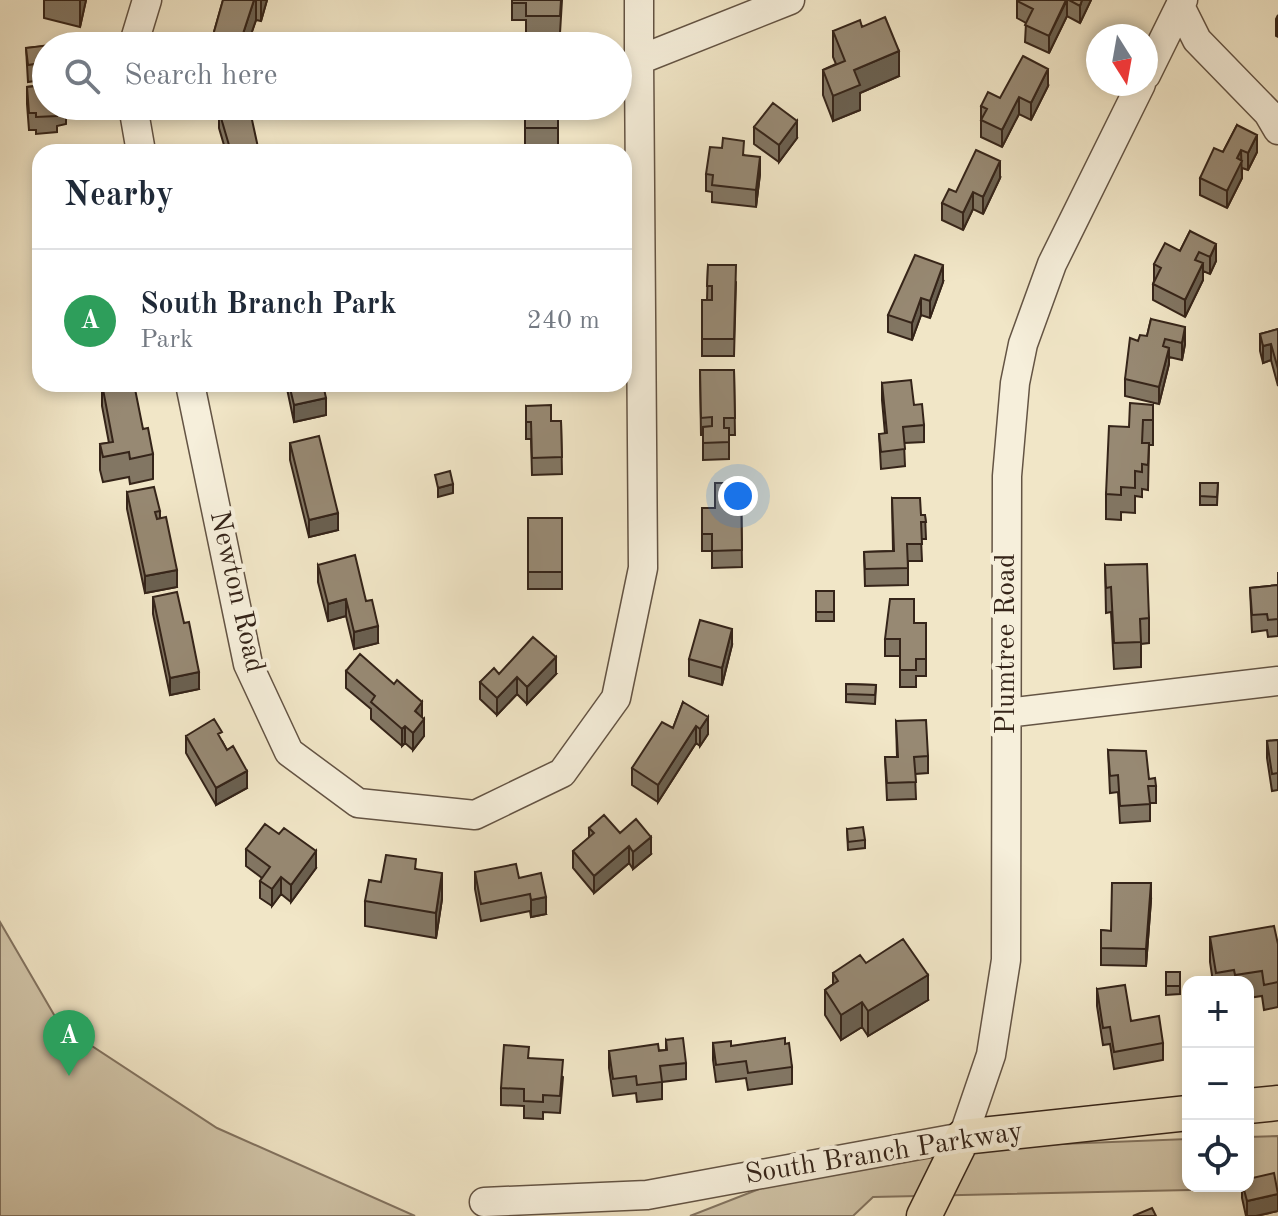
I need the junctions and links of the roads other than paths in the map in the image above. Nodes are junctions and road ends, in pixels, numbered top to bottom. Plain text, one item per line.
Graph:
1 (147, 0) edge
2 (639, 0) edge
3 (790, 0) edge
4 (1182, 3) edge
5 (137, 32) edge
6 (1158, 51) edge
7 (639, 60) junction
8 (1135, 96) edge
9 (135, 120) edge
10 (1278, 130) edge
11 (140, 144) edge
12 (192, 392) edge
13 (1278, 681) edge
14 (1007, 713) junction
15 (1278, 1103) edge
16 (1254, 1105) edge
17 (1182, 1114) edge
18 (963, 1137) junction
19 (484, 1202) dead end
20 (924, 1216) edge

1 - 5 street
2 - 7 street, Newton Road
3 - 7 street
4 - 6 street
4 - 10 street
7 - 12 street, Newton Road
8 - 14 street, Plumtree Road
9 - 11 street
13 - 14 street
14 - 18 street, Plumtree Road
15 - 16 main road
17 - 18 main road, South Branch Parkway
18 - 19 street, South Branch Parkway
18 - 20 main road, Plumtree Road

